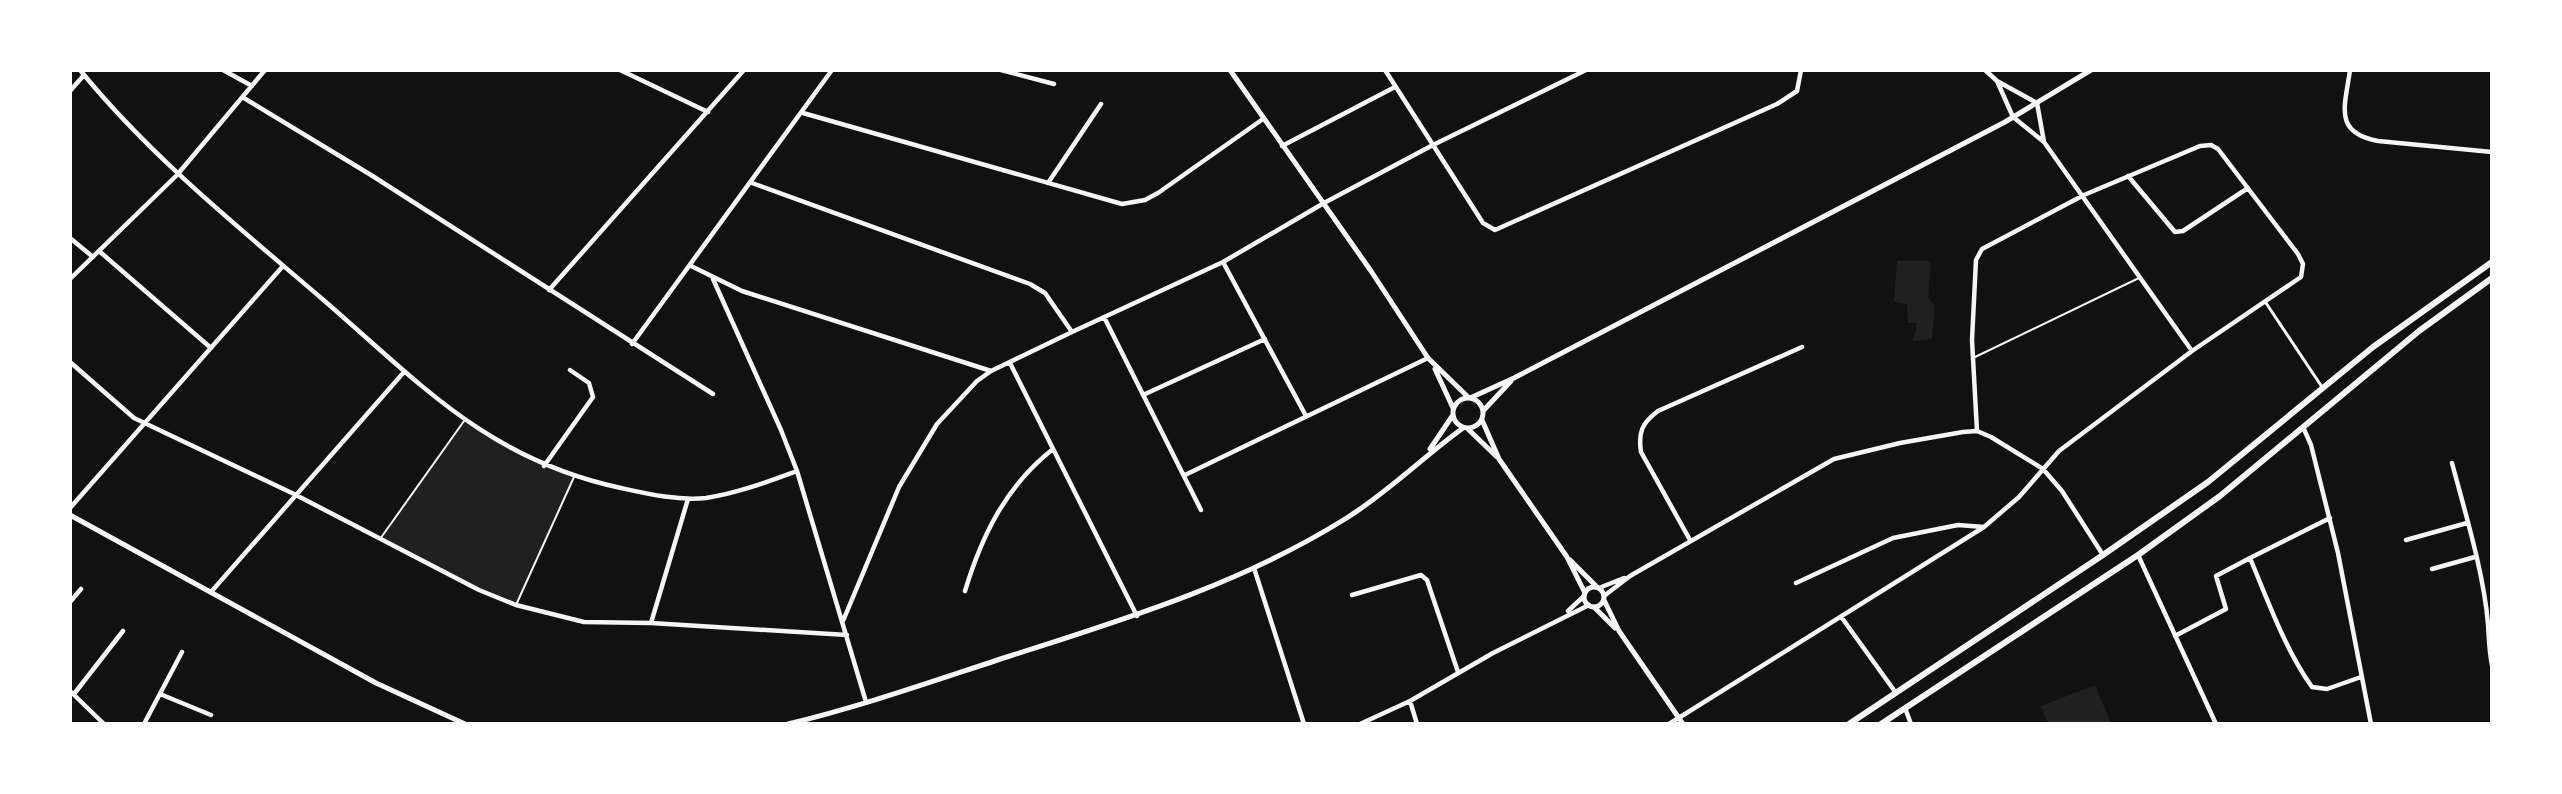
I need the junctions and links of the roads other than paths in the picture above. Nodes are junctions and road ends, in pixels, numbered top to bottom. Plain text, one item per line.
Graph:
1 (223, 70) edge
2 (265, 70) edge
3 (620, 70) edge
4 (744, 70) edge
5 (832, 70) edge
6 (1001, 70) edge
7 (1230, 70) edge
8 (1385, 70) edge
9 (1586, 70) edge
10 (1801, 70) edge
11 (1985, 70) edge
12 (2091, 70) edge
13 (2350, 70) edge
14 (82, 73) edge
15 (1997, 81) junction
16 (1054, 84) dead end
17 (252, 86) junction
18 (1395, 87) junction
19 (70, 91) edge
20 (244, 98) junction
21 (2037, 103) junction
22 (1101, 104) dead end
23 (708, 112) junction
24 (803, 113) junction
25 (2013, 117) junction
26 (1263, 119) junction
27 (2044, 142) junction
28 (1433, 145) junction
29 (1282, 146) junction
30 (2492, 152) edge
31 (177, 175) junction
32 (2128, 176) junction
33 (752, 183) junction
34 (1048, 183) junction
35 (2248, 188) junction
36 (2084, 195) junction
37 (1324, 203) junction
38 (70, 238) edge
39 (99, 251) junction
40 (93, 257) junction
41 (1223, 262) junction
42 (2492, 262) edge
43 (283, 266) junction
44 (691, 266) junction
45 (2141, 277) junction
46 (2492, 278) edge
47 (70, 279) edge
48 (713, 279) junction
49 (549, 290) junction
50 (2266, 303) junction
51 (1104, 317) junction
52 (1072, 332) junction
53 (1265, 339) junction
54 (632, 344) junction
55 (1802, 347) dead end
56 (211, 348) junction
57 (2192, 351) junction
58 (1428, 358) junction
59 (1972, 358) junction
60 (70, 362) edge
61 (1010, 363) junction
62 (1433, 365) junction
63 (570, 370) dead end
64 (992, 371) junction
65 (404, 372) junction
66 (1514, 378) junction
67 (2323, 388) junction
68 (713, 394) dead end
69 (1143, 395) junction
70 (1469, 398) junction
71 (1484, 411) junction
72 (1453, 412) junction
73 (1306, 416) junction
74 (1482, 420) junction
75 (464, 421) junction
76 (144, 423) junction
77 (2304, 427) junction
78 (1466, 428) junction
79 (1977, 431) junction
80 (1053, 449) junction
81 (1428, 453) junction
82 (1499, 459) junction
83 (2452, 463) dead end
84 (544, 466) junction
85 (2043, 470) junction
86 (797, 471) junction
87 (1185, 476) junction
88 (574, 477) junction
89 (294, 494) junction
90 (688, 499) junction
91 (70, 508) edge
92 (1201, 510) dead end
93 (70, 515) edge
94 (2330, 518) junction
95 (2468, 523) junction
96 (1984, 527) junction
97 (380, 539) junction
98 (1690, 540) junction
99 (2406, 540) dead end
100 (2103, 555) junction
101 (2138, 555) junction
102 (1567, 557) junction
103 (2475, 557) junction
104 (2250, 558) junction
105 (1254, 568) junction
106 (2432, 569) dead end
107 (1630, 576) junction
108 (1796, 583) dead end
109 (1598, 587) junction
110 (81, 589) dead end
111 (965, 591) dead end
112 (211, 592) junction
113 (1585, 594) junction
114 (1352, 595) dead end
115 (1604, 598) junction
116 (70, 602) edge
117 (516, 605) junction
118 (1592, 606) junction
119 (1564, 615) junction
120 (1137, 616) junction
121 (1842, 618) junction
122 (843, 621) junction
123 (651, 623) junction
124 (2490, 623) edge
125 (123, 631) dead end
126 (1619, 631) junction
127 (847, 635) junction
128 (2175, 636) junction
129 (182, 652) dead end
130 (2492, 666) edge
131 (1458, 672) junction
132 (2361, 677) junction
133 (72, 692) edge
134 (1896, 693) junction
135 (160, 694) junction
136 (1410, 701) junction
137 (866, 702) junction
138 (1905, 708) junction
139 (211, 715) dead end
140 (1681, 721) edge
141 (104, 723) edge
142 (144, 723) edge
143 (465, 723) edge
144 (788, 723) edge
145 (1304, 723) edge
146 (1360, 723) edge
147 (1417, 723) edge
148 (1669, 723) edge
149 (1849, 723) edge
150 (1881, 723) edge
151 (1911, 723) edge
152 (2216, 723) edge
153 (2371, 723) edge

1 - 17 street
2 - 17 street
3 - 23 street
4 - 23 street
5 - 24 street
6 - 16 street
7 - 26 street
8 - 18 street
9 - 28 street
10 - 28 street
11 - 15 street
12 - 21 street
13 - 30 street
14 - 19 street
14 - 31 street
15 - 21 street
15 - 25 street
17 - 20 street
18 - 28 street
18 - 29 street
20 - 31 street
20 - 49 street
21 - 25 street
21 - 27 street
22 - 34 street
23 - 49 street
24 - 33 street
24 - 34 street
25 - 27 street
25 - 66 street
26 - 29 street
26 - 34 street
27 - 36 street
28 - 37 street
29 - 37 street
31 - 39 street
31 - 43 street
32 - 35 street
32 - 35 street
32 - 36 street
33 - 44 street
33 - 52 street
35 - 50 street
36 - 45 street
36 - 59 street
37 - 41 street
37 - 58 street
38 - 40 street
39 - 40 street
39 - 56 street
40 - 47 street
41 - 51 street
41 - 53 street
42 - 67 main road
43 - 56 street
43 - 65 street
44 - 48 street
44 - 54 street
45 - 57 street
45 - 59 lane
46 - 77 main road
48 - 64 street
48 - 86 street
49 - 54 street
50 - 57 street
50 - 67 street
51 - 52 street
51 - 69 street
52 - 61 street
53 - 69 street
53 - 73 street
54 - 68 street
55 - 98 street
56 - 76 street
57 - 85 street
58 - 62 street
58 - 73 street
59 - 79 street
60 - 76 street
61 - 64 street
61 - 80 street
62 - 70 street
62 - 72 street
63 - 84 street
64 - 122 street
65 - 75 street
65 - 89 street
66 - 70 street
66 - 71 street
67 - 100 main road
69 - 87 street
70 - 71 street
70 - 72 street
71 - 74 street
72 - 78 street
72 - 81 street
73 - 87 street
74 - 78 street
74 - 82 street
75 - 84 street
75 - 97 lane
76 - 89 street
76 - 91 street
77 - 94 street
77 - 101 main road
78 - 81 street
78 - 82 street
79 - 85 street
79 - 98 street
80 - 111 street
80 - 120 street
81 - 105 street
82 - 102 street
83 - 95 street
84 - 88 street
85 - 96 street
85 - 100 street
86 - 90 street
86 - 122 street
87 - 92 street
88 - 90 street
88 - 117 lane
89 - 97 street
89 - 112 street
90 - 123 street
93 - 112 street
94 - 104 street
94 - 132 street
95 - 99 street
95 - 103 street
96 - 108 street
96 - 121 street
97 - 117 street
98 - 107 street
100 - 134 main road
101 - 128 street
101 - 138 main road
102 - 109 street
102 - 113 street
103 - 106 street
103 - 124 street
104 - 128 street
104 - 132 street
105 - 120 street
105 - 145 street
107 - 109 street
107 - 115 street
109 - 113 street
109 - 115 street
110 - 116 street
112 - 143 street
113 - 118 street
113 - 119 street
114 - 131 street
115 - 118 street
115 - 126 street
117 - 123 street
118 - 119 street
118 - 126 street
119 - 131 street
120 - 137 street
121 - 134 street
121 - 140 street
122 - 127 street
123 - 127 street
124 - 130 street
125 - 133 street
126 - 140 street
127 - 137 street
128 - 152 street
129 - 135 street
131 - 136 street
132 - 153 street
133 - 141 street
134 - 149 main road
135 - 139 street
135 - 142 street
136 - 146 street
136 - 147 street
137 - 144 street
138 - 150 main road
138 - 151 street
140 - 148 street

